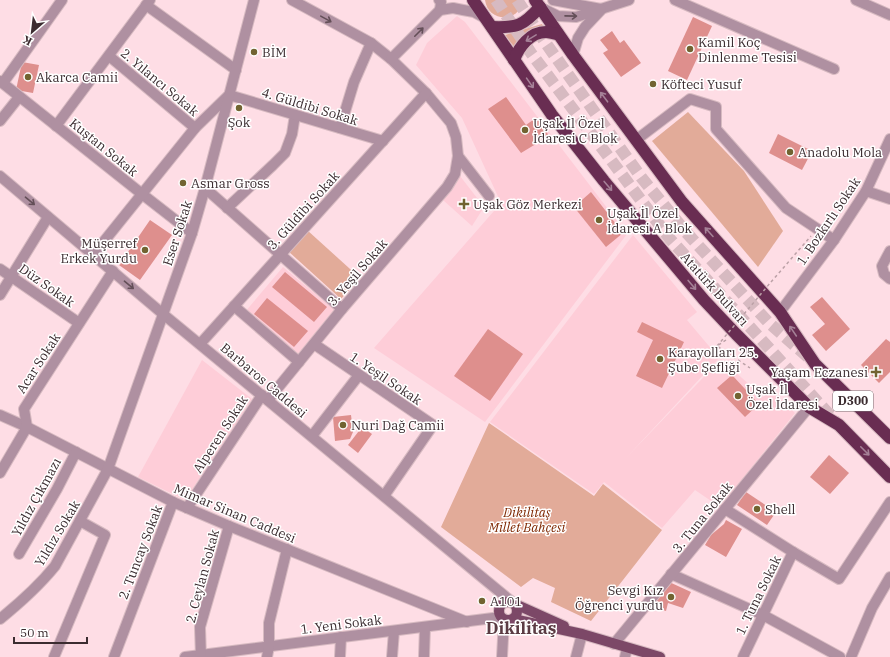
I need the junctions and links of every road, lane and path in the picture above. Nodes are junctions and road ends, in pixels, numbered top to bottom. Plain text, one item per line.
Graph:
1 (62, 0) edge
2 (254, 0) edge
3 (292, 0) edge
4 (473, 0) edge
5 (553, 0) edge
6 (629, 0) edge
7 (675, 0) edge
8 (856, 0) edge
9 (148, 3) edge
10 (537, 4) edge
11 (603, 4) edge
12 (440, 5) edge
13 (890, 15) edge
14 (488, 23) junction
15 (558, 34) junction
16 (371, 43) junction
17 (573, 55) junction
18 (109, 56) junction
19 (391, 59) junction
20 (514, 60) junction
21 (834, 69) dead end
22 (236, 70) junction
23 (1, 82) edge
24 (426, 94) junction
25 (229, 95) junction
26 (19, 97) junction
27 (295, 115) junction
28 (0, 120) edge
29 (56, 126) junction
30 (195, 128) junction
31 (340, 128) junction
32 (890, 139) edge
33 (636, 140) junction
34 (383, 141) junction
35 (458, 156) junction
36 (0, 176) edge
37 (205, 188) junction
38 (866, 191) junction
39 (142, 194) junction
40 (489, 196) dead end
41 (890, 199) edge
42 (227, 208) junction
43 (48, 217) junction
44 (817, 229) junction
45 (192, 233) junction
46 (834, 240) junction
47 (890, 251) edge
48 (93, 255) junction
49 (280, 255) junction
50 (0, 269) edge
51 (114, 271) junction
52 (12, 277) junction
53 (890, 279) edge
54 (0, 296) edge
55 (234, 306) junction
56 (342, 309) junction
57 (780, 312) junction
58 (163, 314) junction
59 (79, 323) junction
60 (200, 344) junction
61 (314, 344) junction
62 (299, 362) junction
63 (750, 368) dead end
64 (359, 375) junction
65 (265, 397) junction
66 (809, 407) junction
67 (0, 415) edge
68 (27, 427) junction
69 (312, 436) junction
70 (890, 438) edge
71 (76, 452) junction
72 (108, 469) junction
73 (0, 473) edge
74 (890, 476) edge
75 (384, 496) junction
76 (173, 502) junction
77 (890, 502) edge
78 (187, 508) junction
79 (725, 509) junction
80 (80, 522) junction
81 (229, 526) junction
82 (287, 549) junction
83 (793, 552) junction
84 (19, 554) dead end
85 (671, 574) junction
86 (890, 577) edge
87 (514, 603) junction
88 (764, 615) junction
89 (506, 618) junction
90 (0, 619) edge
91 (467, 622) junction
92 (425, 627) junction
93 (394, 631) junction
94 (582, 634) junction
95 (341, 637) junction
96 (614, 644) junction
97 (269, 646) junction
98 (626, 652) edge
99 (201, 656) edge
100 (54, 657) edge
101 (114, 657) edge
102 (185, 657) edge
103 (267, 657) edge
104 (340, 657) edge
105 (392, 657) edge
106 (424, 657) edge
107 (502, 657) edge
108 (576, 657) edge
109 (660, 657) edge
110 (743, 657) edge
111 (840, 657) edge
112 (851, 657) edge

1 - 23 street
2 - 22 street, Eser Sokak
3 -> 16 street
4 - 14 highway, Atatürk Bulvarı
5 - 11 street
6 - 11 street
7 - 21 street
8 - 13 street
9 - 18 street
9 - 22 street
10 -> 11 street
10 - 14 highway
10 - 15 highway
11 - 17 street
12 - 14 street
19 -> 12 street
14 - 20 highway, Atatürk Bulvarı
15 - 17 highway
15 -> 20 highway
16 - 19 street
16 - 31 street
33 -> 17 highway
18 - 29 street
18 - 30 street, 2. Yılancı Sokak
19 - 24 street
20 -> 66 highway, Atatürk Bulvarı
22 - 25 street, Eser Sokak
23 - 26 street, Kuştan Sokak
24 - 34 street, 3. Güldibi Sokak
24 - 35 street
25 - 27 street, 4. Güldibi Sokak
25 - 30 street
25 - 37 street, Eser Sokak
26 - 28 street
26 - 29 street, Kuştan Sokak
27 - 31 street, 4. Güldibi Sokak
27 - 42 street
29 - 39 street, Kuştan Sokak
30 - 39 street
31 - 34 street, 4. Güldibi Sokak
32 - 38 street, 1. Bozkırlı Sokak
33 - 44 street
57 -> 33 highway
34 - 49 street, 3. Güldibi Sokak
35 - 40 street
35 - 56 street, 3. Yeşil Sokak
36 -> 43 street, Barbaros Caddesi
37 - 42 street
37 - 45 street, Eser Sokak
38 - 41 street
38 - 46 street, 1. Bozkırlı Sokak
39 - 45 street, Kuştan Sokak
39 - 48 street
42 - 49 street
43 - 48 street, Barbaros Caddesi
43 - 52 street
44 - 46 street
44 - 63 path, bridge
45 - 58 street, Eser Sokak
46 - 57 street, 1. Bozkırlı Sokak
47 - 53 street
48 - 51 street, Barbaros Caddesi
49 - 55 street, 3. Güldibi Sokak
49 - 56 street
50 - 52 street, Düz Sokak
51 -> 58 street, Barbaros Caddesi
51 - 59 street, Acar Sokak
52 - 54 street
52 - 59 street, Düz Sokak
55 - 60 street, 3. Güldibi Sokak
55 - 62 street
56 - 61 street, 3. Yeşil Sokak
70 -> 57 highway, D300
58 - 60 street, Barbaros Caddesi
58 - 72 street, Eser Sokak
59 - 68 street, Acar Sokak
60 - 65 street, Barbaros Caddesi
61 - 62 street, 3. Yeşil Sokak
61 - 64 street, 1. Yeşil Sokak
62 - 65 street, 3. Yeşil Sokak
64 - 69 street
64 - 75 street, 1. Yeşil Sokak
65 - 69 street, Barbaros Caddesi
65 - 78 street, Alperen Sokak
66 -> 74 highway, Atatürk Bulvarı / D300
66 - 79 street, 3. Tuna Sokak
67 - 68 street, Mimar Sinan Caddesi
68 - 71 street, Mimar Sinan Caddesi
68 - 73 street
69 - 75 street, Barbaros Caddesi
71 - 72 street, Mimar Sinan Caddesi
71 - 84 street, Yıldız Çıkmazı
72 - 76 street, Mimar Sinan Caddesi
72 - 80 street, Yıldız Sokak
75 - 87 street, Barbaros Caddesi
76 - 78 street, Mimar Sinan Caddesi
76 - 101 street, 2. Tuncay Sokak
77 - 83 street
78 - 81 street, Mimar Sinan Caddesi
79 - 83 street, 1. Tuna Sokak
79 - 85 street, 3. Tuna Sokak
80 - 90 street, Yıldız Sokak
80 - 100 street
81 - 82 street, Mimar Sinan Caddesi
81 - 99 street, 2. Ceylan Sokak
82 - 91 street, Mimar Sinan Caddesi
82 - 97 street
83 - 88 street, 1. Tuna Sokak
85 - 88 street
85 - 96 street, 3. Tuna Sokak
86 - 112 street
87 - 89 main road
87 - 89 main road
87 - 94 main road
88 - 110 street, 1. Tuna Sokak
88 - 111 street
89 - 91 street, 1. Yeni Sokak
89 - 94 main road
89 - 107 street
91 - 92 street, 1. Yeni Sokak
92 - 93 street, 1. Yeni Sokak
92 - 106 street
93 - 95 street, 1. Yeni Sokak
93 - 105 street
94 - 96 main road
94 - 108 street
95 - 97 street, 1. Yeni Sokak
95 - 104 street
96 - 98 main road
97 - 99 street, 1. Yeni Sokak
97 - 103 street
98 - 109 main road
99 - 102 street, 1. Yeni Sokak

